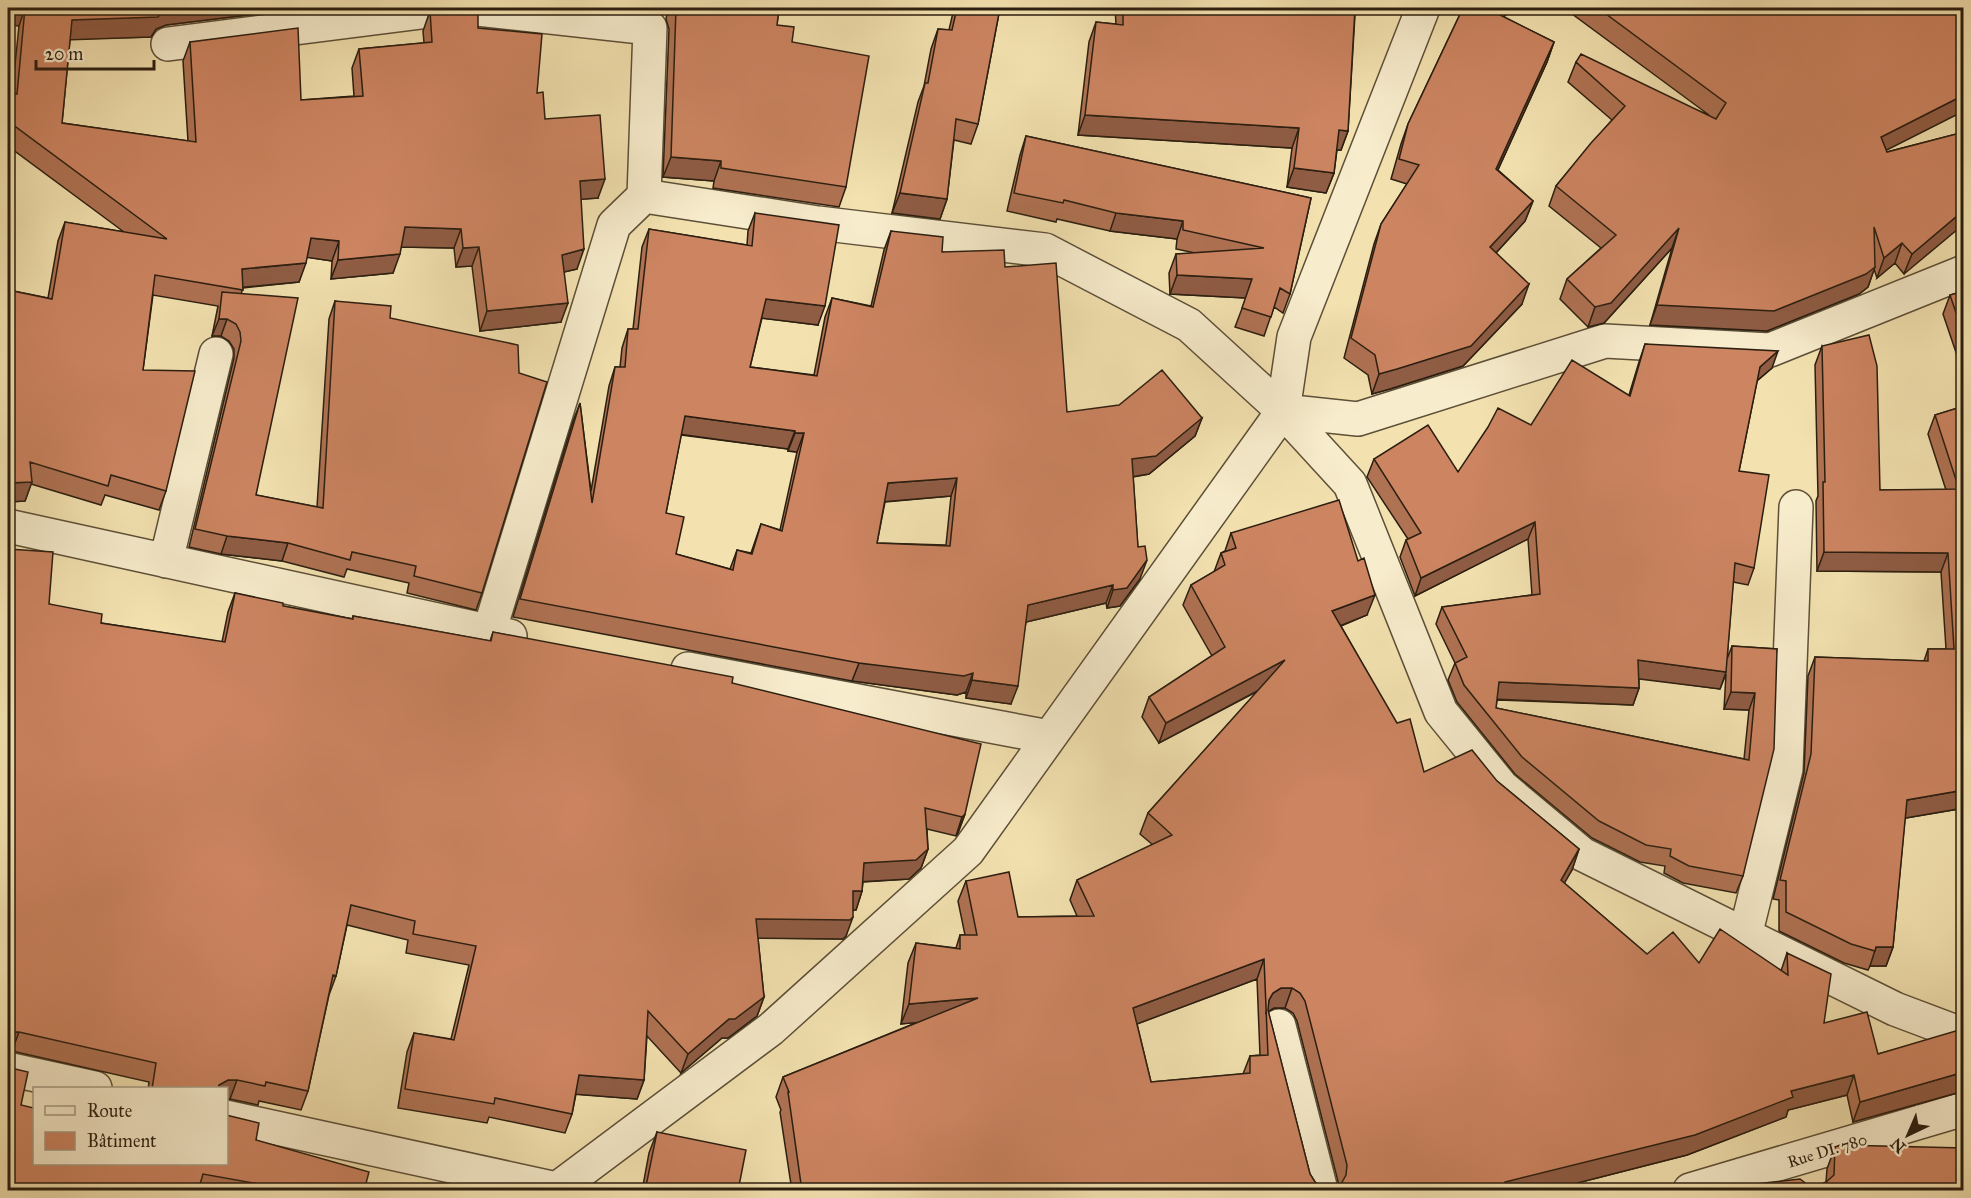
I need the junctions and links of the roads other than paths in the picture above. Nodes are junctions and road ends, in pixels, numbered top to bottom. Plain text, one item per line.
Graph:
1 (453, 8) edge
2 (468, 8) edge
3 (1424, 8) edge
4 (168, 44) dead end
5 (644, 196) junction
6 (1964, 272) edge
7 (216, 354) dead end
8 (1283, 411) junction
9 (1796, 507) dead end
10 (8, 526) edge
11 (166, 561) junction
12 (489, 632) junction
13 (535, 640) edge
14 (664, 664) edge
15 (1049, 737) junction
16 (1745, 936) junction
17 (1279, 1026) dead end
18 (1964, 1035) edge
19 (8, 1069) edge
20 (86, 1087) edge
21 (1964, 1108) edge
22 (228, 1117) edge
23 (1804, 1156) junction
24 (557, 1190) edge
25 (1321, 1191) edge
26 (1690, 1191) edge
27 (1807, 1191) edge

1 - 4 street
2 - 5 street
3 - 8 street
5 - 8 street
5 - 12 street
6 - 8 street
7 - 11 street
8 - 15 street
8 - 16 street
9 - 16 street
10 - 11 street
11 - 12 street
12 - 13 street
14 - 15 street
15 - 24 street
16 - 18 street
17 - 25 street
19 - 20 street
21 - 23 street, Rue DI. 780
22 - 24 street
23 - 26 street, Rue DI. 780
23 - 27 street

